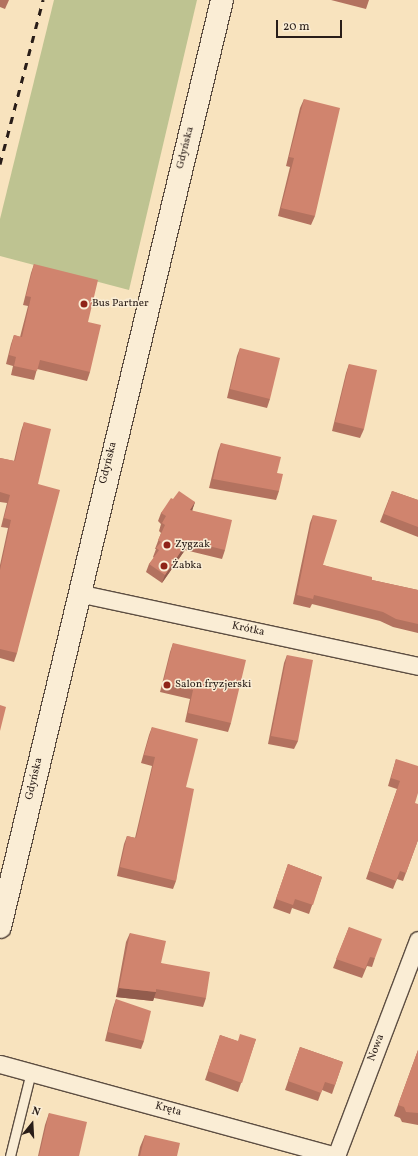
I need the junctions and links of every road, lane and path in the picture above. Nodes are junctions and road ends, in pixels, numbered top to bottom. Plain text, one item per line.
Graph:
1 (222, 0) edge
2 (78, 593) junction
3 (418, 666) edge
4 (0, 927) edge
5 (418, 940) edge
6 (0, 1064) edge
7 (31, 1072) junction
8 (292, 1150) edge
9 (10, 1156) edge
10 (336, 1156) edge

1 - 2 main road, Gdyńska
2 - 3 street, Krótka
2 - 4 main road, Gdyńska
5 - 10 street, Nowa
6 - 7 street, Kręta
7 - 8 street, Kręta
7 - 9 lane
8 - 10 street, Kręta

